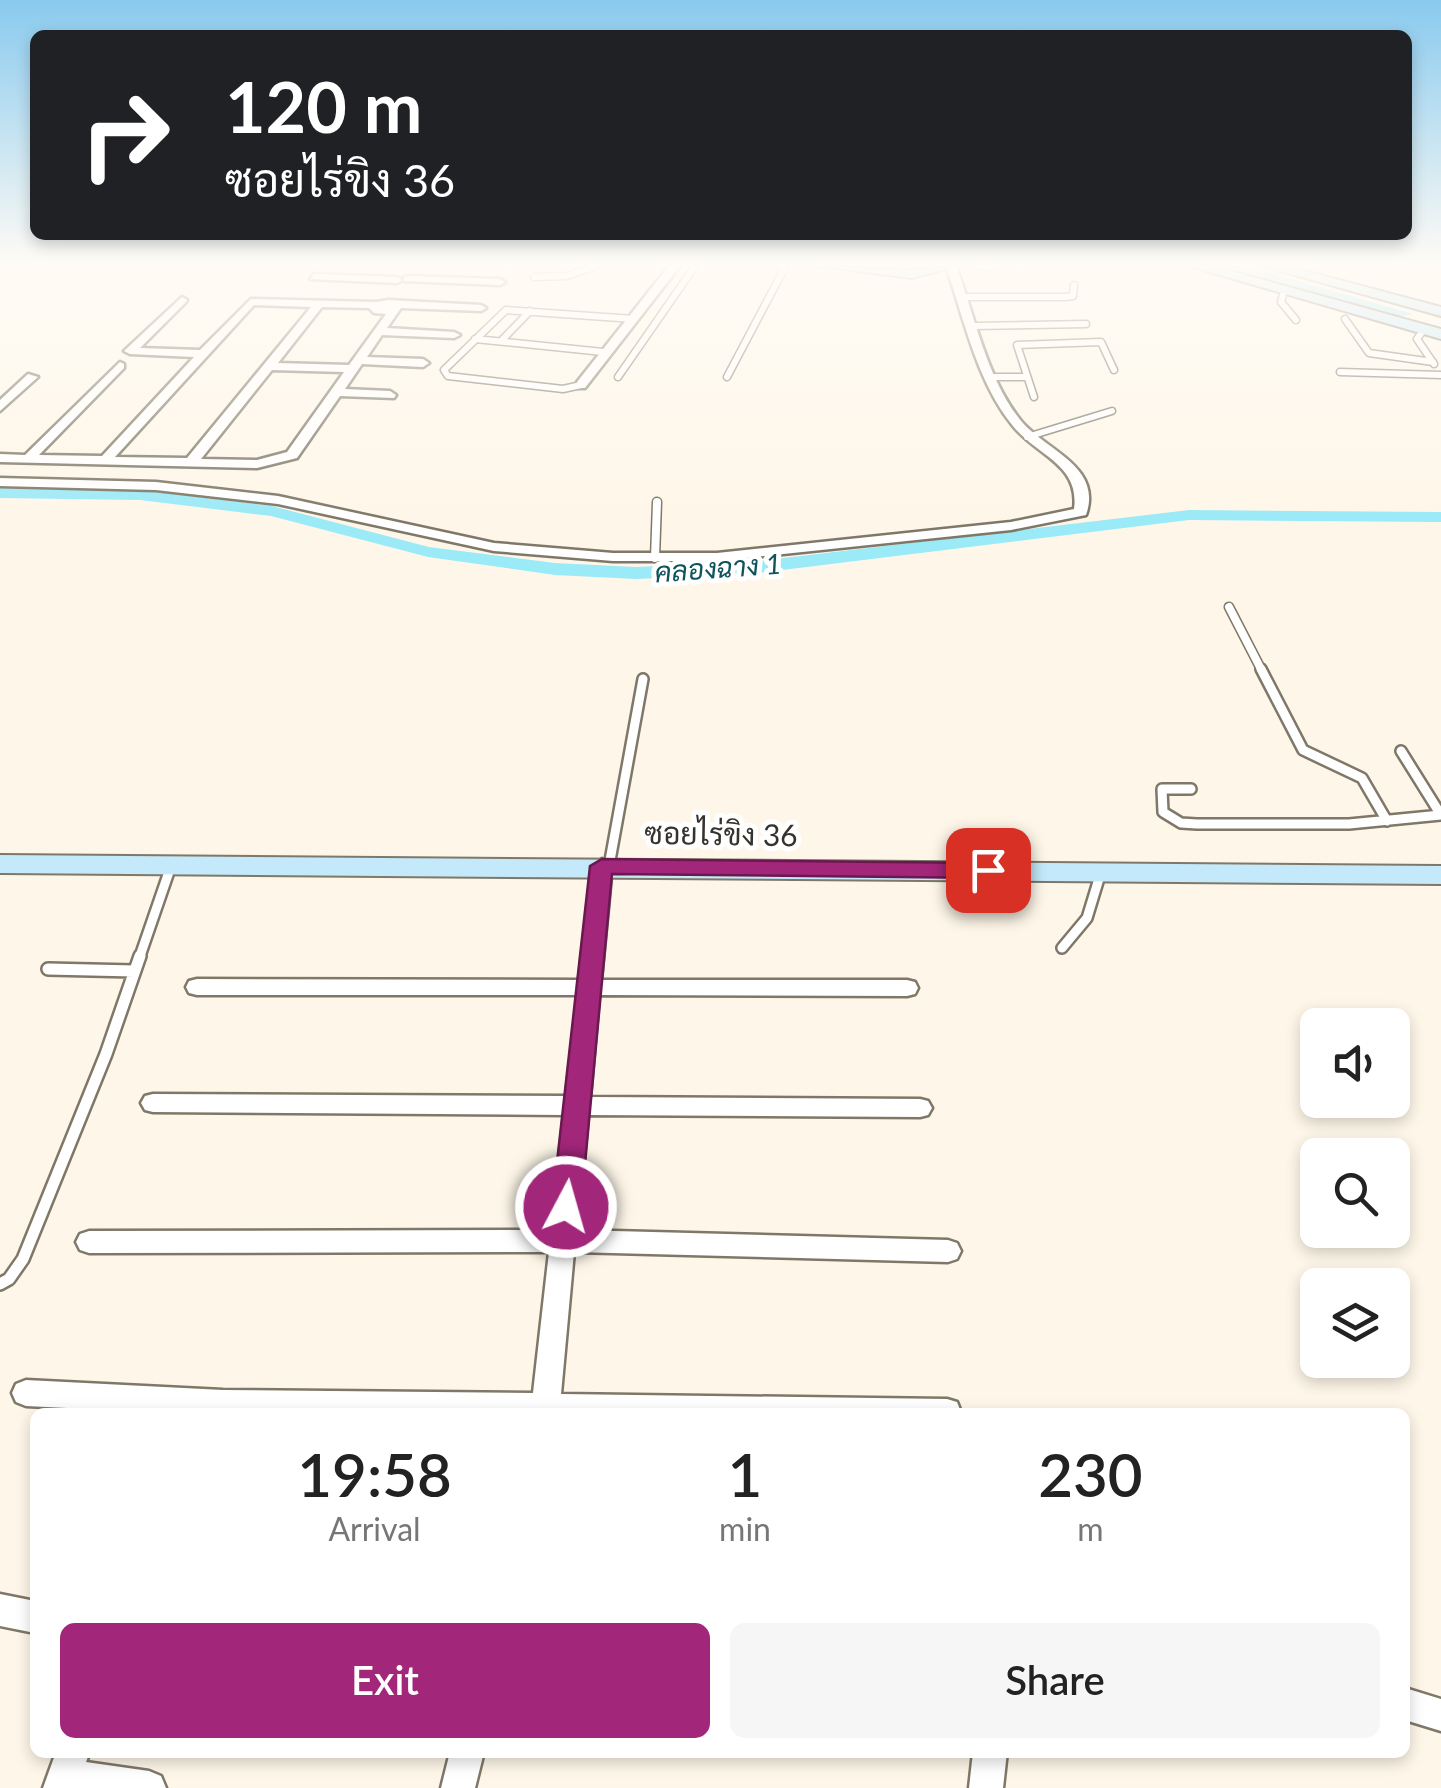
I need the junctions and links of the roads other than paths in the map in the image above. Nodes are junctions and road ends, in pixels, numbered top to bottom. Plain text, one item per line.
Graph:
1 (133, 349) edge
2 (207, 349) edge
3 (282, 349) edge
4 (364, 349) edge
5 (465, 349) edge
6 (577, 349) edge
7 (605, 349) edge
8 (637, 349) edge
9 (741, 349) edge
10 (982, 349) edge
11 (1018, 349) edge
12 (1107, 349) edge
13 (1367, 349) edge
14 (1424, 349) edge
15 (603, 352) junction
16 (203, 354) junction
17 (1433, 362) junction
18 (423, 363) dead end
19 (354, 364) junction
20 (120, 366) dead end
21 (269, 366) junction
22 (1114, 370) dead end
23 (1340, 372) dead end
24 (1441, 374) edge
25 (32, 376) dead end
26 (993, 376) junction
27 (618, 377) dead end
28 (727, 377) dead end
29 (1026, 377) junction
30 (581, 385) joint
31 (335, 392) junction
32 (390, 395) dead end
33 (1034, 397) dead end
34 (0, 407) edge
35 (1112, 411) dead end
36 (1027, 436) junction
37 (0, 458) edge
38 (29, 458) junction
39 (107, 458) junction
40 (191, 462) junction
41 (0, 482) edge
42 (656, 502) dead end
43 (655, 558) junction
44 (1228, 607) dead end
45 (642, 680) dead end
46 (1402, 751) dead end
47 (1191, 789) dead end
48 (1441, 814) edge
49 (1387, 821) junction
50 (0, 864) edge
51 (170, 866) junction
52 (606, 866) junction
53 (1101, 872) junction
54 (1441, 876) edge
55 (1062, 948) dead end
56 (48, 969) dead end
57 (134, 971) junction
58 (589, 986) junction
59 (197, 987) dead end
60 (907, 988) dead end
61 (154, 1102) dead end
62 (577, 1106) junction
63 (920, 1108) dead end
64 (563, 1241) junction
65 (90, 1242) dead end
66 (948, 1251) dead end
67 (0, 1284) edge
68 (26, 1392) dead end
69 (221, 1408) edge
70 (545, 1408) edge
71 (0, 1610) edge
72 (30, 1616) edge
73 (1410, 1706) edge
74 (1441, 1715) edge
75 (466, 1758) edge
76 (989, 1758) edge
77 (65, 1772) edge
78 (149, 1788) edge
79 (458, 1788) edge
80 (986, 1788) edge

1 - 16 street
2 - 16 street
3 - 21 street
4 - 19 street
5 - 30 lane
6 - 15 lane
7 - 15 street
8 - 27 lane
9 - 28 lane
10 - 26 street
11 - 29 lane
12 - 22 lane
13 - 17 lane
14 - 17 lane
15 - 30 street
16 - 39 street
17 - 24 lane
18 - 19 street
19 - 21 street
19 - 31 street
20 - 38 street
21 - 40 street
23 - 24 lane
25 - 34 street
26 - 29 lane
26 - 36 street
29 - 33 lane
31 - 32 street
31 - 40 street
35 - 36 lane
36 - 43 street
37 - 38 street
38 - 39 street
39 - 40 street
41 - 43 street
42 - 43 lane
44 - 49 lane
45 - 52 lane
46 - 48 lane
47 - 49 lane
48 - 49 lane
50 - 51 street, ซอยไร่ขิง 36
51 - 52 street, ซอยไร่ขิง 36
51 - 57 lane
52 - 53 street, ซอยไร่ขิง 36
52 - 58 street
53 - 54 street, ซอยไร่ขิง 36
53 - 55 lane
56 - 57 lane
57 - 67 lane
58 - 59 street
58 - 60 street
58 - 62 street
61 - 62 street
62 - 63 street
62 - 64 street
64 - 65 street
64 - 66 street
64 - 70 street
68 - 69 street
71 - 72 street
73 - 74 street
75 - 79 street
76 - 80 street
77 - 78 street

